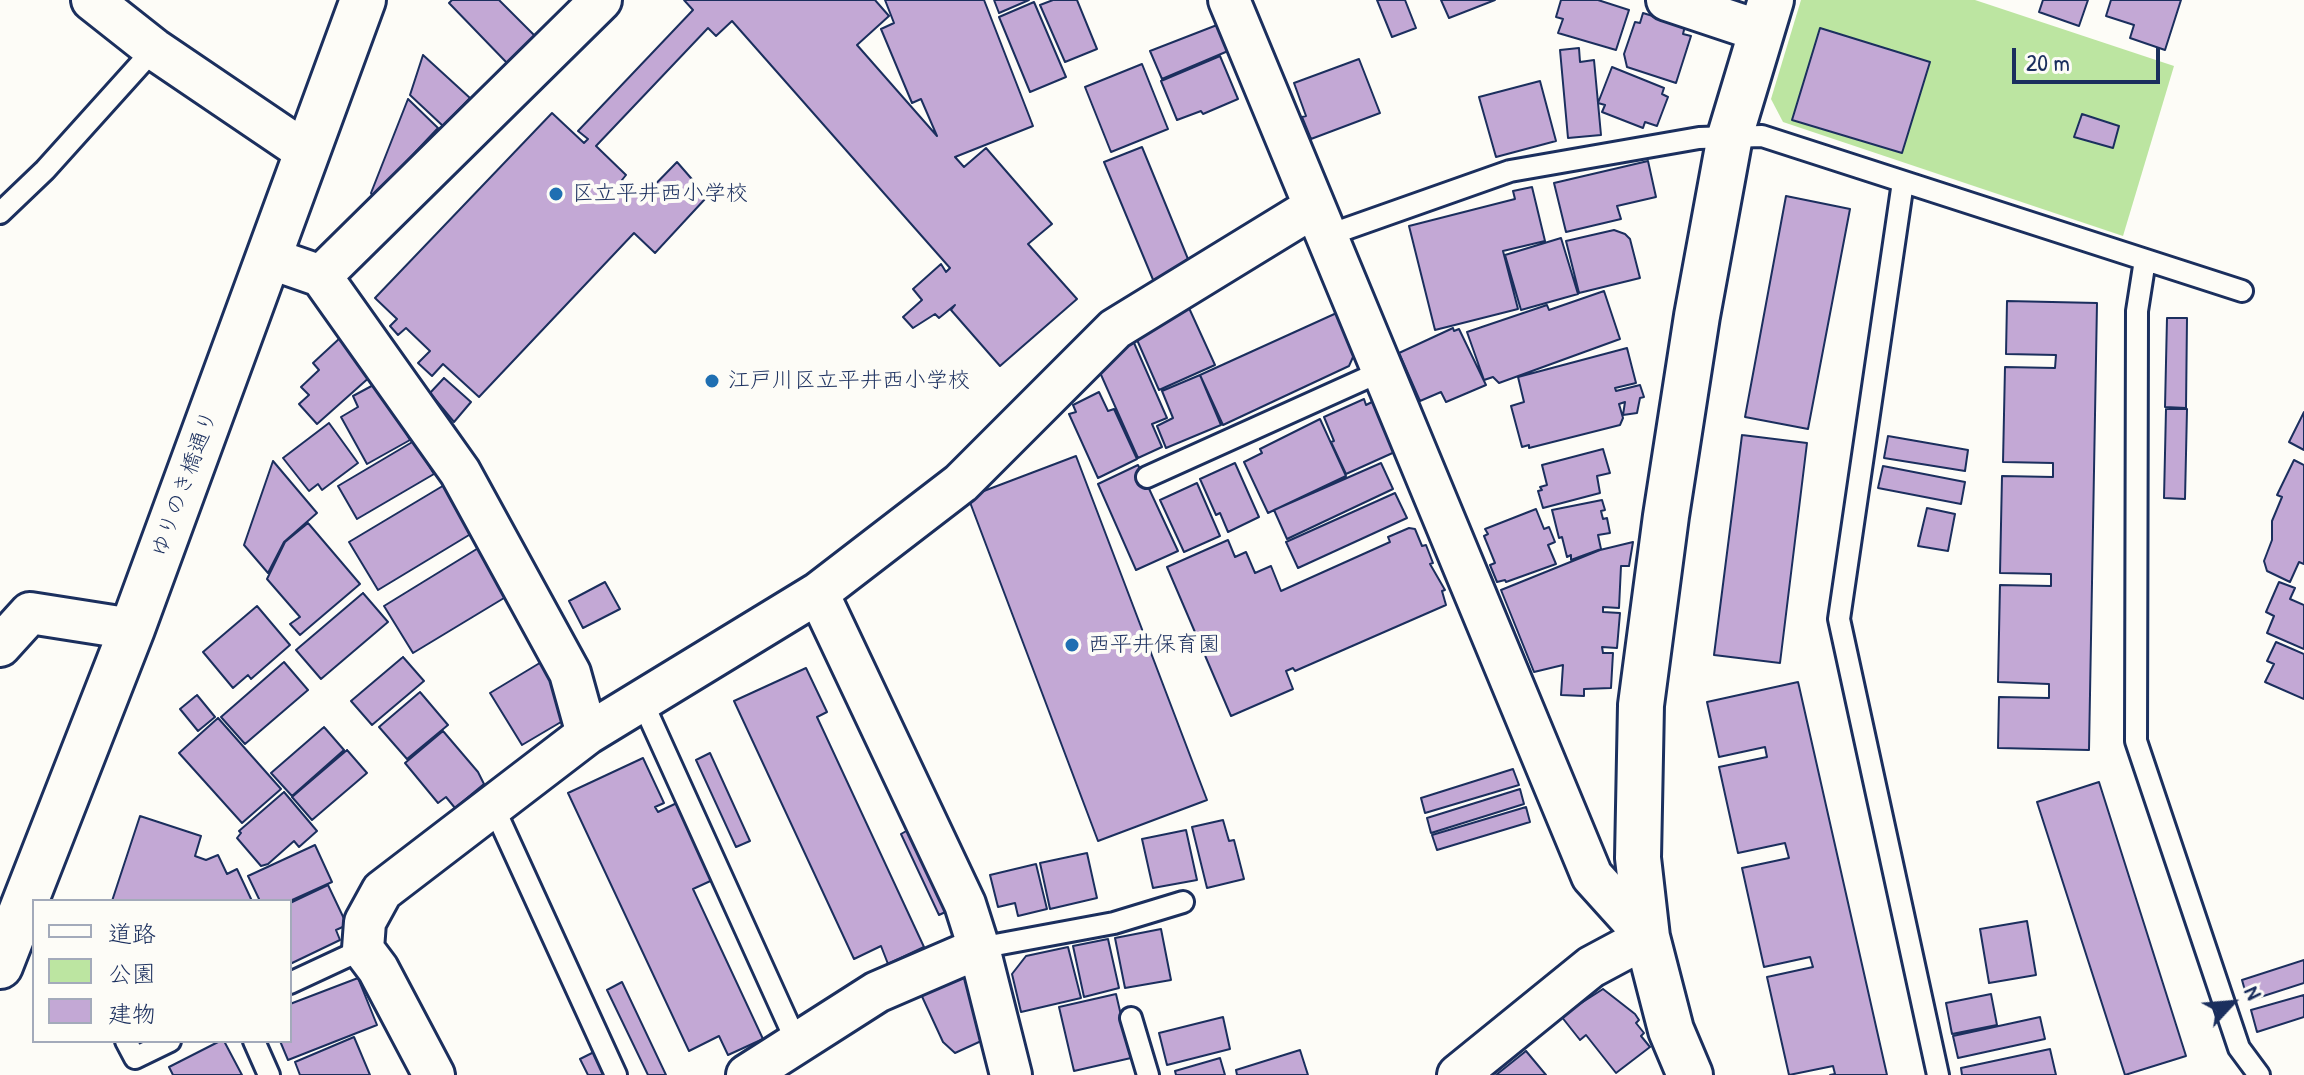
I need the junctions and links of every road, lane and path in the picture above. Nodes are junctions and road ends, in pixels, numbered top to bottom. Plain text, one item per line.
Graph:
1 (92, 0) edge
2 (363, 0) edge
3 (601, 0) edge
4 (1229, 0) edge
5 (1667, 0) edge
6 (1765, 16) edge
7 (154, 49) junction
8 (1730, 136) junction
9 (306, 152) junction
10 (1903, 182) junction
11 (0, 213) edge
12 (1320, 221) junction
13 (269, 258) junction
14 (2145, 260) junction
15 (321, 276) junction
16 (2242, 291) dead end
17 (1382, 371) junction
18 (1147, 477) dead end
19 (818, 593) junction
20 (132, 629) junction
21 (0, 646) edge
22 (642, 701) junction
23 (587, 734) junction
24 (493, 806) junction
25 (1183, 902) dead end
26 (1647, 937) junction
27 (979, 948) junction
28 (363, 949) junction
29 (0, 966) edge
30 (292, 982) edge
31 (1131, 1018) dead end
32 (127, 1043) edge
33 (166, 1043) edge
34 (255, 1043) edge
35 (797, 1043) junction
36 (269, 1075) edge
37 (434, 1075) edge
38 (616, 1075) edge
39 (747, 1075) edge
40 (1011, 1075) edge
41 (1148, 1075) edge
42 (1458, 1075) edge
43 (1690, 1075) edge
44 (1938, 1075) edge
45 (2259, 1075) edge

1 - 7 street
2 - 9 street, ゆりのき橋通り
3 - 15 street
4 - 12 street
5 - 6 street
6 - 8 street
7 - 9 street
7 - 11 lane
8 - 10 lane
8 - 12 lane
8 - 26 street
9 - 13 street, ゆりのき橋通り
10 - 14 lane
10 - 44 lane
12 - 17 street
12 - 19 street
13 - 15 street
13 - 20 street, ゆりのき橋通り
14 - 16 lane
14 - 45 lane
15 - 23 street
17 - 18 lane
17 - 26 street
19 - 22 street
19 - 27 street
20 - 21 street
20 - 29 street, ゆりのき橋通り
22 - 23 street
22 - 35 lane
23 - 24 street
24 - 28 street
24 - 38 lane
25 - 27 lane
26 - 42 street
26 - 43 street
27 - 35 street
27 - 40 street
28 - 30 lane
28 - 37 street
31 - 41 lane
32 - 33 lane
34 - 36 lane
35 - 39 street

